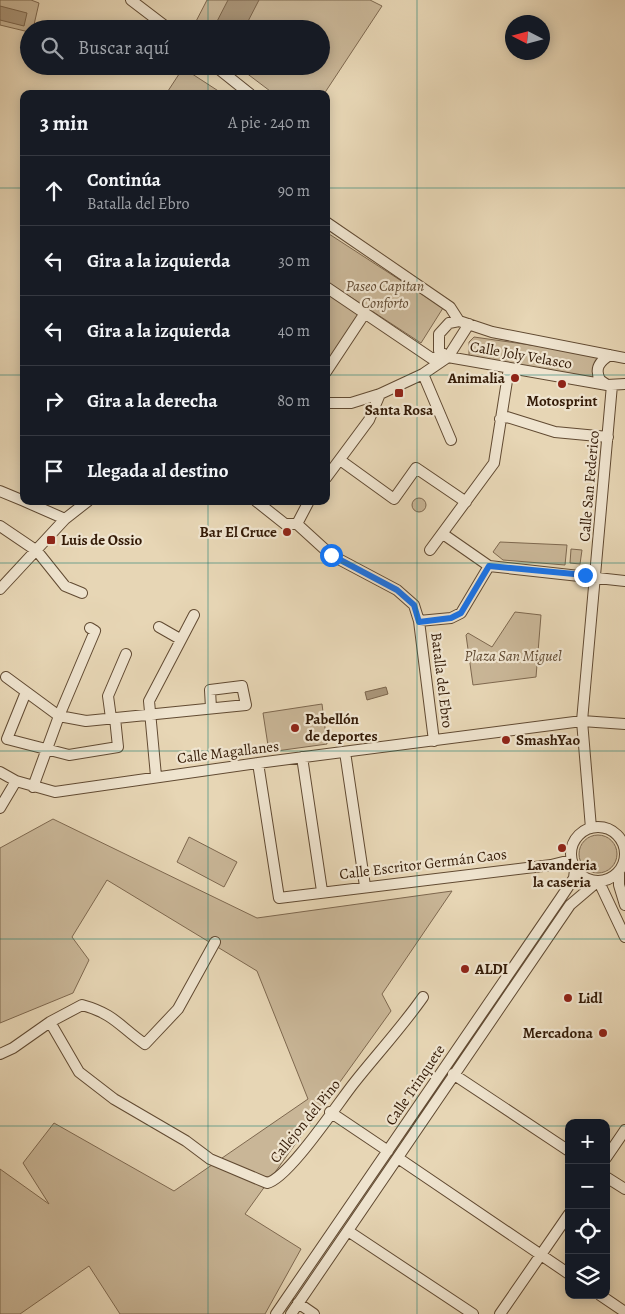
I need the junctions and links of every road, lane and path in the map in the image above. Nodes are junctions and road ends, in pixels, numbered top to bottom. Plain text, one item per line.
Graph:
1 (132, 0) edge
2 (157, 20) edge
3 (227, 75) edge
4 (245, 90) edge
5 (330, 225) edge
6 (330, 290) edge
7 (365, 313) junction
8 (464, 323) junction
9 (610, 355) junction
10 (448, 357) junction
11 (625, 358) edge
12 (330, 366) edge
13 (509, 368) junction
14 (423, 374) junction
15 (609, 385) junction
16 (624, 385) edge
17 (380, 394) junction
18 (330, 403) edge
19 (503, 418) junction
20 (608, 437) junction
21 (451, 440) dead end
22 (340, 460) junction
23 (330, 473) edge
24 (0, 491) edge
25 (20, 499) edge
26 (466, 502) junction
27 (33, 505) edge
28 (83, 505) edge
29 (261, 505) edge
30 (307, 505) edge
31 (66, 519) junction
32 (297, 524) junction
33 (0, 526) edge
34 (443, 534) junction
35 (430, 550) dead end
36 (37, 551) junction
37 (489, 566) junction
38 (596, 578) junction
39 (625, 581) edge
40 (0, 588) edge
41 (82, 593) dead end
42 (194, 615) dead end
43 (419, 622) junction
44 (159, 627) dead end
45 (92, 629) dead end
46 (180, 639) junction
47 (126, 654) dead end
48 (6, 677) dead end
49 (26, 692) junction
50 (211, 708) dead end
51 (59, 716) junction
52 (150, 716) junction
53 (113, 718) junction
54 (582, 721) junction
55 (625, 724) edge
56 (434, 741) junction
57 (47, 749) junction
58 (345, 752) junction
59 (302, 757) junction
60 (258, 763) junction
61 (0, 772) edge
62 (156, 776) junction
63 (16, 782) junction
64 (33, 787) junction
65 (0, 808) edge
66 (591, 828) junction
67 (621, 836) edge
68 (625, 859) edge
69 (571, 860) junction
70 (576, 870) junction
71 (619, 871) junction
72 (598, 882) junction
73 (365, 886) junction
74 (322, 891) junction
75 (625, 905) edge
76 (625, 937) edge
77 (215, 942) dead end
78 (423, 997) dead end
79 (50, 1022) junction
80 (0, 1054) edge
81 (453, 1074) junction
82 (330, 1112) junction
83 (625, 1130) edge
84 (565, 1148) edge
85 (388, 1151) junction
86 (610, 1152) edge
87 (398, 1158) junction
88 (610, 1179) edge
89 (625, 1189) edge
90 (565, 1220) edge
91 (348, 1231) junction
92 (542, 1255) junction
93 (565, 1271) edge
94 (606, 1299) edge
95 (298, 1303) junction
96 (625, 1312) edge
97 (276, 1314) edge
98 (291, 1314) edge
99 (314, 1314) edge
100 (474, 1314) edge
101 (500, 1314) edge

1 - 2 street
3 - 4 street
5 - 8 street
6 - 7 street
7 - 10 street, Calle Joly Velasco
7 - 12 street
8 - 9 street, Calle Joly Velasco
8 - 10 street
8 - 10 street
9 - 11 street, Calle Joly Velasco
9 - 15 street
10 - 13 street, Calle Joly Velasco
10 - 14 street
13 - 15 street, Calle Joly Velasco
13 - 19 street
14 - 17 street
14 - 21 street
15 - 16 street, Calle Joly Velasco
15 - 20 street, Calle San Federico
17 - 18 street
17 - 22 street
19 - 20 street
19 - 26 street
20 - 38 street, Calle San Federico
22 - 23 street
22 - 26 street
24 - 25 street
26 - 34 street
27 - 31 street
28 - 31 street
29 - 32 street, Batalla del Ebro
30 - 32 street
31 - 36 street
32 - 43 street, Batalla del Ebro
33 - 36 street
34 - 35 street
34 - 37 street
36 - 40 street
36 - 41 street
37 - 38 street
37 - 43 street
38 - 39 street
38 - 54 street, Calle San Federico
42 - 46 street
43 - 56 street, Batalla del Ebro
44 - 46 street
45 - 51 street
46 - 52 street
47 - 53 street
48 - 49 street
49 - 51 street
49 - 57 street
50 - 52 street
51 - 53 street
51 - 57 street
52 - 53 street
52 - 62 street
53 - 57 street
54 - 55 street, Calle Magallanes
54 - 56 street, Calle Magallanes
54 - 66 street, Calle San Federico
56 - 58 street, Calle Magallanes
57 - 64 street
58 - 59 street, Calle Magallanes
58 - 73 street
59 - 60 street, Calle Magallanes
59 - 74 street
60 - 62 street, Calle Magallanes
60 - 74 street, Calle Escritor Germán Caos
61 - 63 street, Calle Magallanes
62 - 64 street, Calle Magallanes
63 - 64 street, Calle Magallanes
63 - 65 street
66 - 67 street
66 - 69 street
67 - 68 street
68 - 71 street
69 - 70 street
69 - 73 street, Calle Escritor Germán Caos
70 - 72 street
70 - 85 street, Calle Trinquete
71 - 72 street
71 - 75 street
72 - 76 street
72 - 81 street, Calle Trinquete
73 - 74 street, Calle Escritor Germán Caos
77 - 79 street
78 - 82 street, Callejon del Pino
79 - 80 street
79 - 82 street, Callejon del Pino
81 - 84 street
81 - 87 street, Calle Trinquete
82 - 85 street
83 - 86 street
85 - 97 street, Calle Trinquete
87 - 91 street, Calle Trinquete
87 - 92 street
88 - 89 street
90 - 92 street
91 - 95 street, Calle Trinquete
91 - 100 street
92 - 93 street
92 - 101 street
94 - 96 street
95 - 98 street, Calle Trinquete
95 - 99 street

